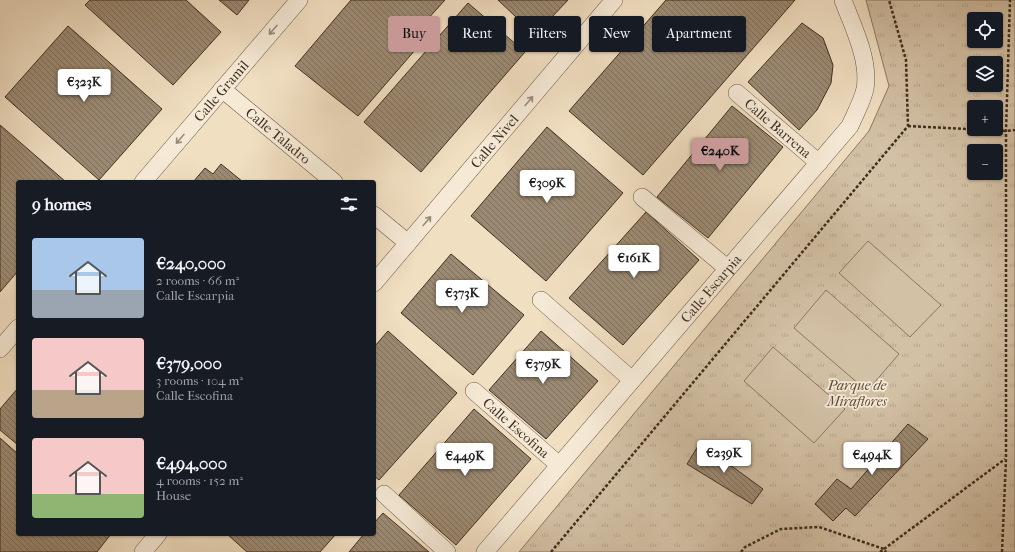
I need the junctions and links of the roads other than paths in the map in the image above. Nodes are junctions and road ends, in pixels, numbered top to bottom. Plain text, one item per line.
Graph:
1 (299, 0) edge
2 (614, 0) edge
3 (843, 0) edge
4 (222, 89) junction
5 (737, 93) dead end
6 (819, 163) junction
7 (145, 180) edge
8 (332, 180) edge
9 (642, 197) dead end
10 (376, 217) edge
11 (408, 243) junction
12 (727, 268) junction
13 (376, 281) edge
14 (541, 300) dead end
15 (16, 330) edge
16 (0, 349) edge
17 (632, 380) junction
18 (474, 391) dead end
19 (559, 465) junction
20 (384, 494) dead end
21 (156, 536) edge
22 (143, 552) edge
23 (447, 552) edge
24 (485, 552) edge

1 -> 4 street, Calle Gramil
11 -> 2 street, Calle Nivel
3 - 6 street, Calle Escarpia
4 -> 7 street, Calle Gramil
4 - 8 street, Calle Taladro
5 - 6 street, Calle Barrena
6 - 12 street, Calle Escarpia
9 - 12 street
10 - 11 street
11 - 13 street, Calle Nivel
12 - 17 street, Calle Escarpia
14 - 17 street
15 - 16 street
17 - 19 street, Calle Escarpia
18 - 19 street, Calle Escofina
19 - 24 street, Calle Escarpia
20 - 23 street
21 - 22 street

